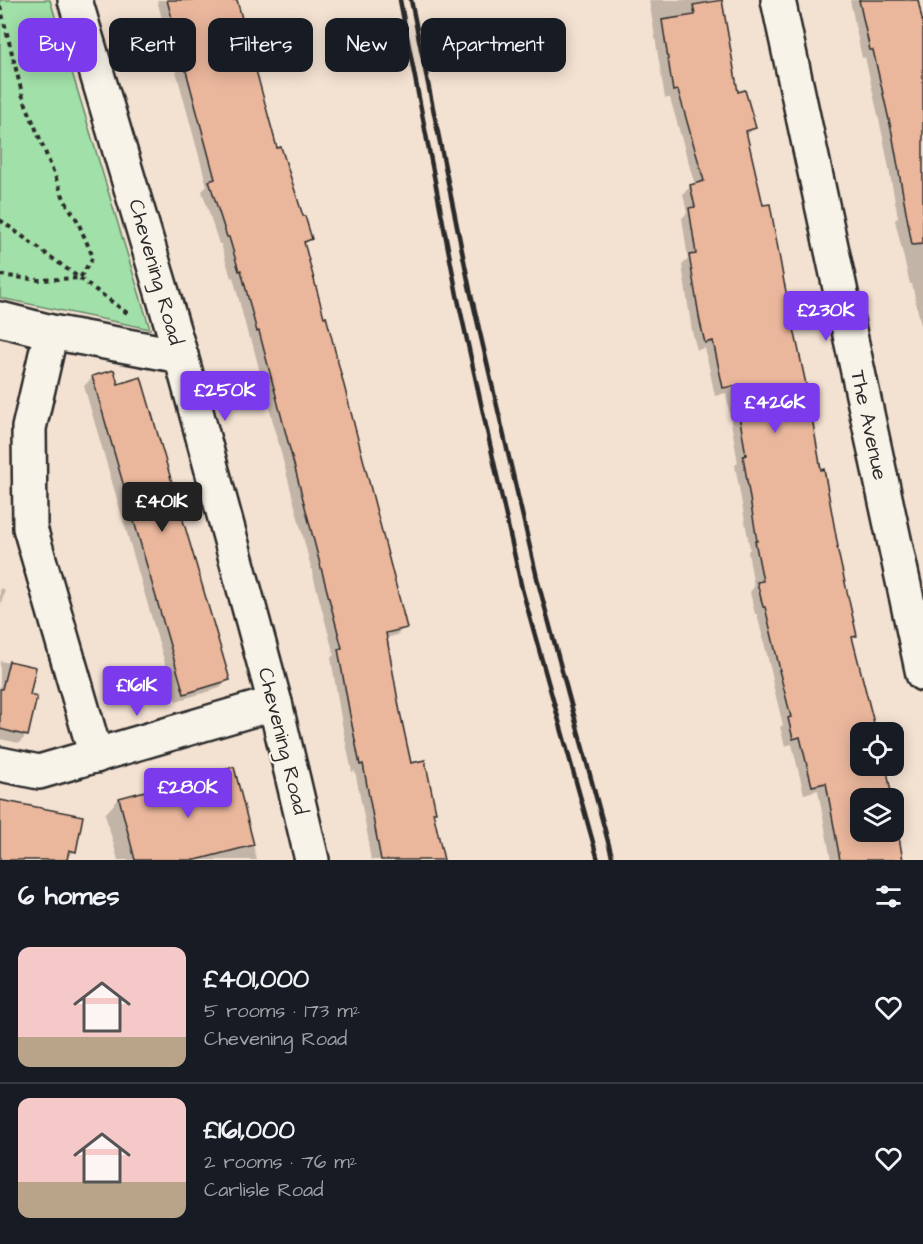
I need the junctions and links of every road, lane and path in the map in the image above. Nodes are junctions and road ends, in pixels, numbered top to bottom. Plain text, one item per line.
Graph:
1 (75, 0) edge
2 (778, 0) edge
3 (0, 6) edge
4 (0, 220) edge
5 (0, 275) edge
6 (80, 278) junction
7 (132, 316) dead end
8 (0, 319) edge
9 (51, 332) junction
10 (181, 356) junction
11 (923, 674) edge
12 (275, 703) junction
13 (96, 756) junction
14 (0, 764) edge
15 (312, 860) edge

1 - 10 street, Chevening Road
2 - 11 street, The Avenue
3 - 6 path
4 - 6 path
5 - 6 path
6 - 7 path
8 - 9 street
9 - 10 street
9 - 13 street
10 - 12 street, Chevening Road
12 - 13 street
12 - 15 street, Chevening Road
13 - 14 street

